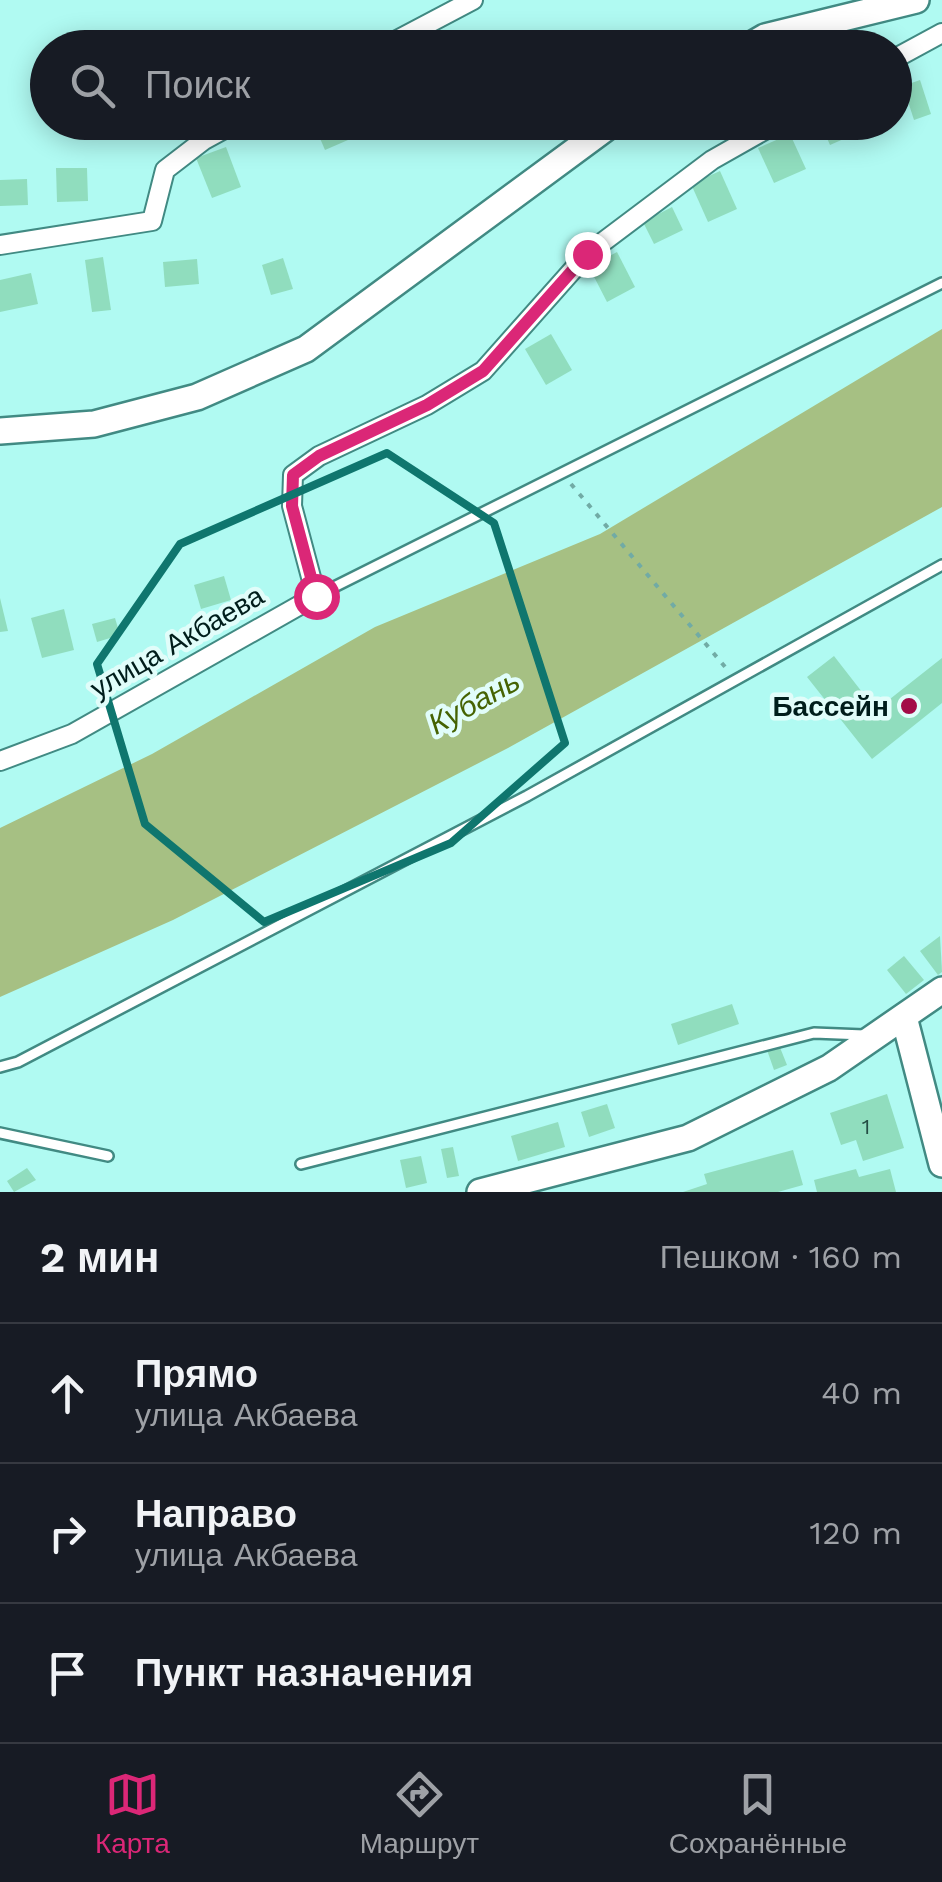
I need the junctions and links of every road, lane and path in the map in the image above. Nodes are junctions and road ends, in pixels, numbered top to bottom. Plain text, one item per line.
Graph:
1 (473, 0) edge
2 (916, 0) edge
3 (416, 30) edge
4 (793, 30) edge
5 (942, 34) edge
6 (912, 50) edge
7 (204, 140) edge
8 (590, 140) edge
9 (747, 140) edge
10 (0, 245) edge
11 (942, 283) edge
12 (0, 432) edge
13 (560, 473) junction
14 (942, 565) edge
15 (316, 596) junction
16 (734, 680) junction
17 (0, 761) edge
18 (942, 990) edge
19 (904, 1017) junction
20 (877, 1036) junction
21 (0, 1067) edge
22 (935, 1110) edge
23 (0, 1133) edge
24 (108, 1156) dead end
25 (301, 1164) dead end
26 (942, 1164) edge
27 (534, 1185) edge
28 (480, 1192) edge

1 - 3 street
2 - 4 street
5 - 6 street
7 - 10 street
8 - 12 street
9 - 15 street
11 - 13 lane
13 - 15 lane
13 - 16 path
14 - 16 lane
15 - 17 street, улица Акбаева
16 - 21 lane
18 - 19 street
19 - 20 street
19 - 22 street
20 - 25 lane
20 - 27 street
22 - 26 street
23 - 24 lane
27 - 28 street

